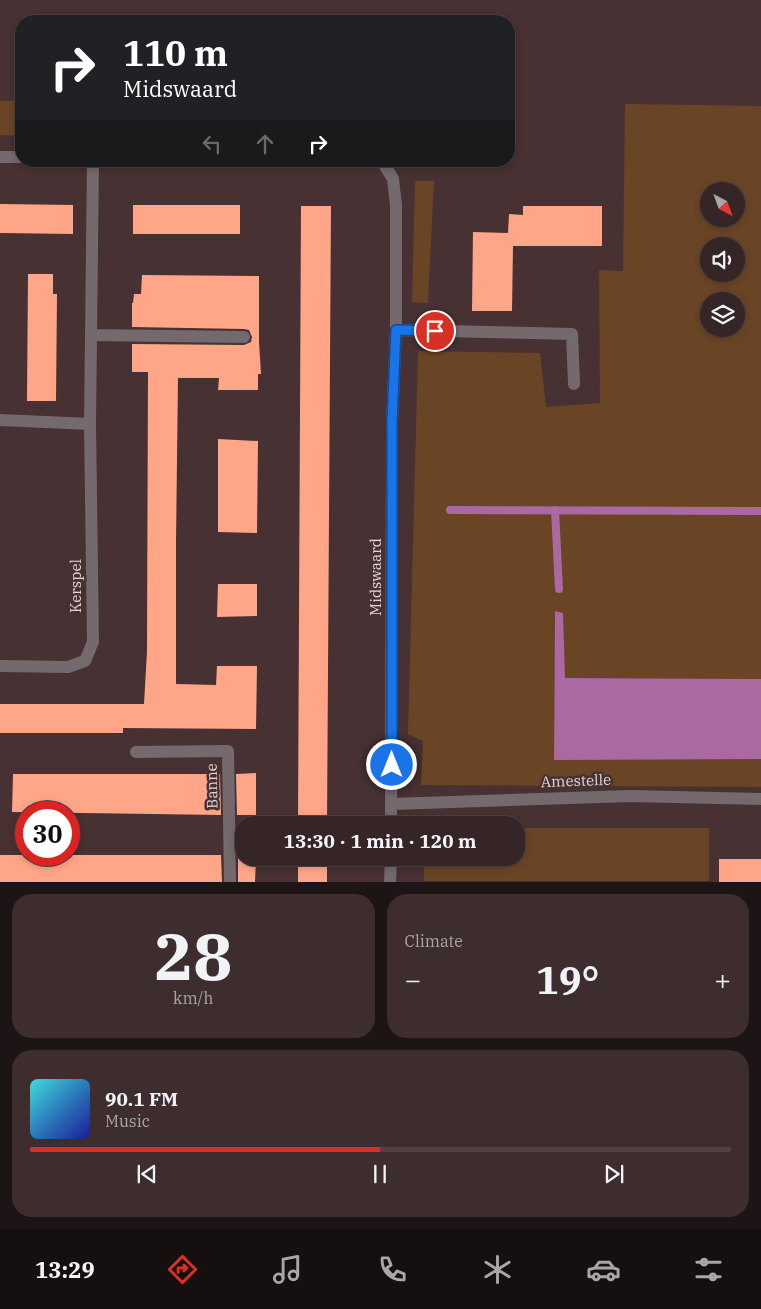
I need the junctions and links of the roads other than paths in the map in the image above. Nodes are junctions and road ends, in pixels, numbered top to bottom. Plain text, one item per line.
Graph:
1 (0, 157) edge
2 (15, 157) edge
3 (93, 167) edge
4 (387, 167) edge
5 (396, 330) junction
6 (91, 335) junction
7 (244, 336) dead end
8 (574, 384) dead end
9 (0, 420) edge
10 (90, 424) junction
11 (0, 666) edge
12 (136, 752) dead end
13 (761, 800) edge
14 (392, 804) junction
15 (392, 816) edge
16 (391, 866) edge
17 (230, 882) edge
18 (390, 882) edge

1 - 2 street
3 - 6 street, Kerspel
4 - 5 street, Midswaard
5 - 8 street
5 - 14 street, Midswaard
6 - 7 street
6 - 10 street, Kerspel
9 - 10 street
10 - 11 street, Kerspel
12 - 17 street, Banne
13 - 14 street, Amestelle
14 - 15 street, Midswaard
16 - 18 street

